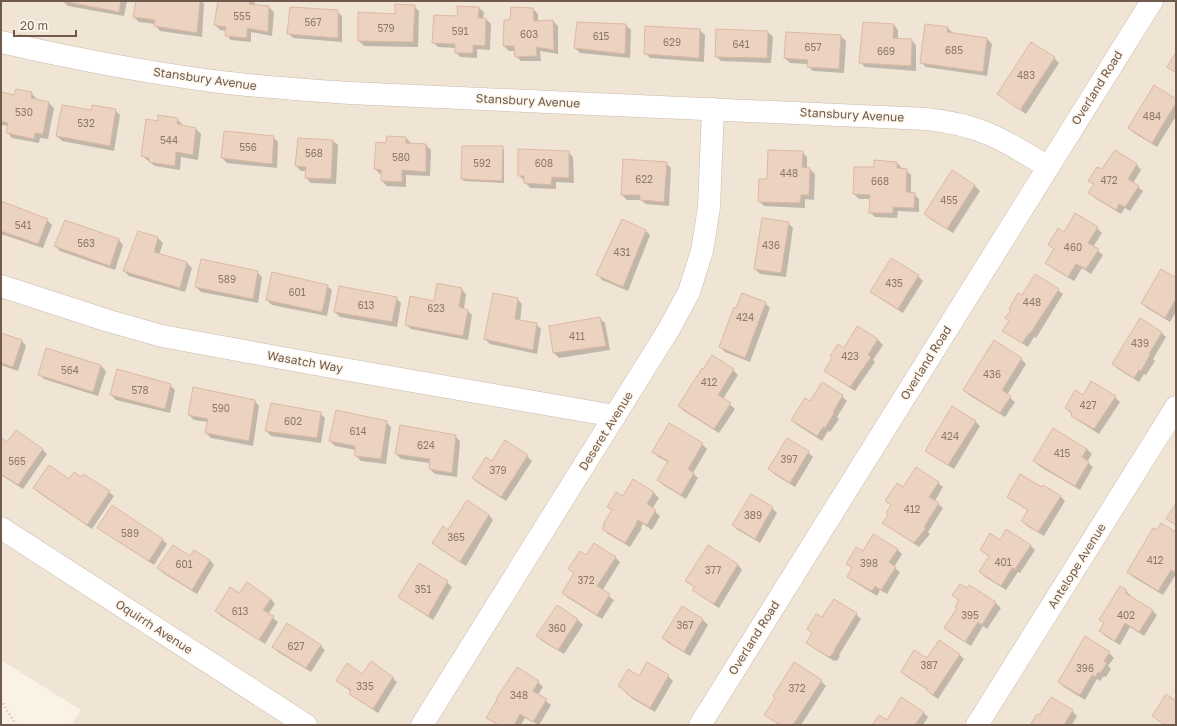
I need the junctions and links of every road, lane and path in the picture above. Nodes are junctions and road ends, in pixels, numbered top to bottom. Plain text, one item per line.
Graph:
1 (1152, 1) edge
2 (1, 42) edge
3 (713, 109) junction
4 (1048, 167) junction
5 (1, 286) edge
6 (1176, 407) edge
7 (615, 416) junction
8 (1, 528) edge
9 (1, 700) edge
10 (16, 725) edge
11 (306, 725) edge
12 (422, 725) edge
13 (700, 725) edge
14 (977, 725) edge

1 - 4 street, Overland Road
2 - 3 street, Stansbury Avenue
3 - 4 street, Stansbury Avenue
3 - 7 street, Deseret Avenue
4 - 13 street, Overland Road
5 - 7 street, Wasatch Way
6 - 14 street, Antelope Avenue
7 - 12 street, Deseret Avenue
8 - 11 street, Oquirrh Avenue
9 - 10 path

